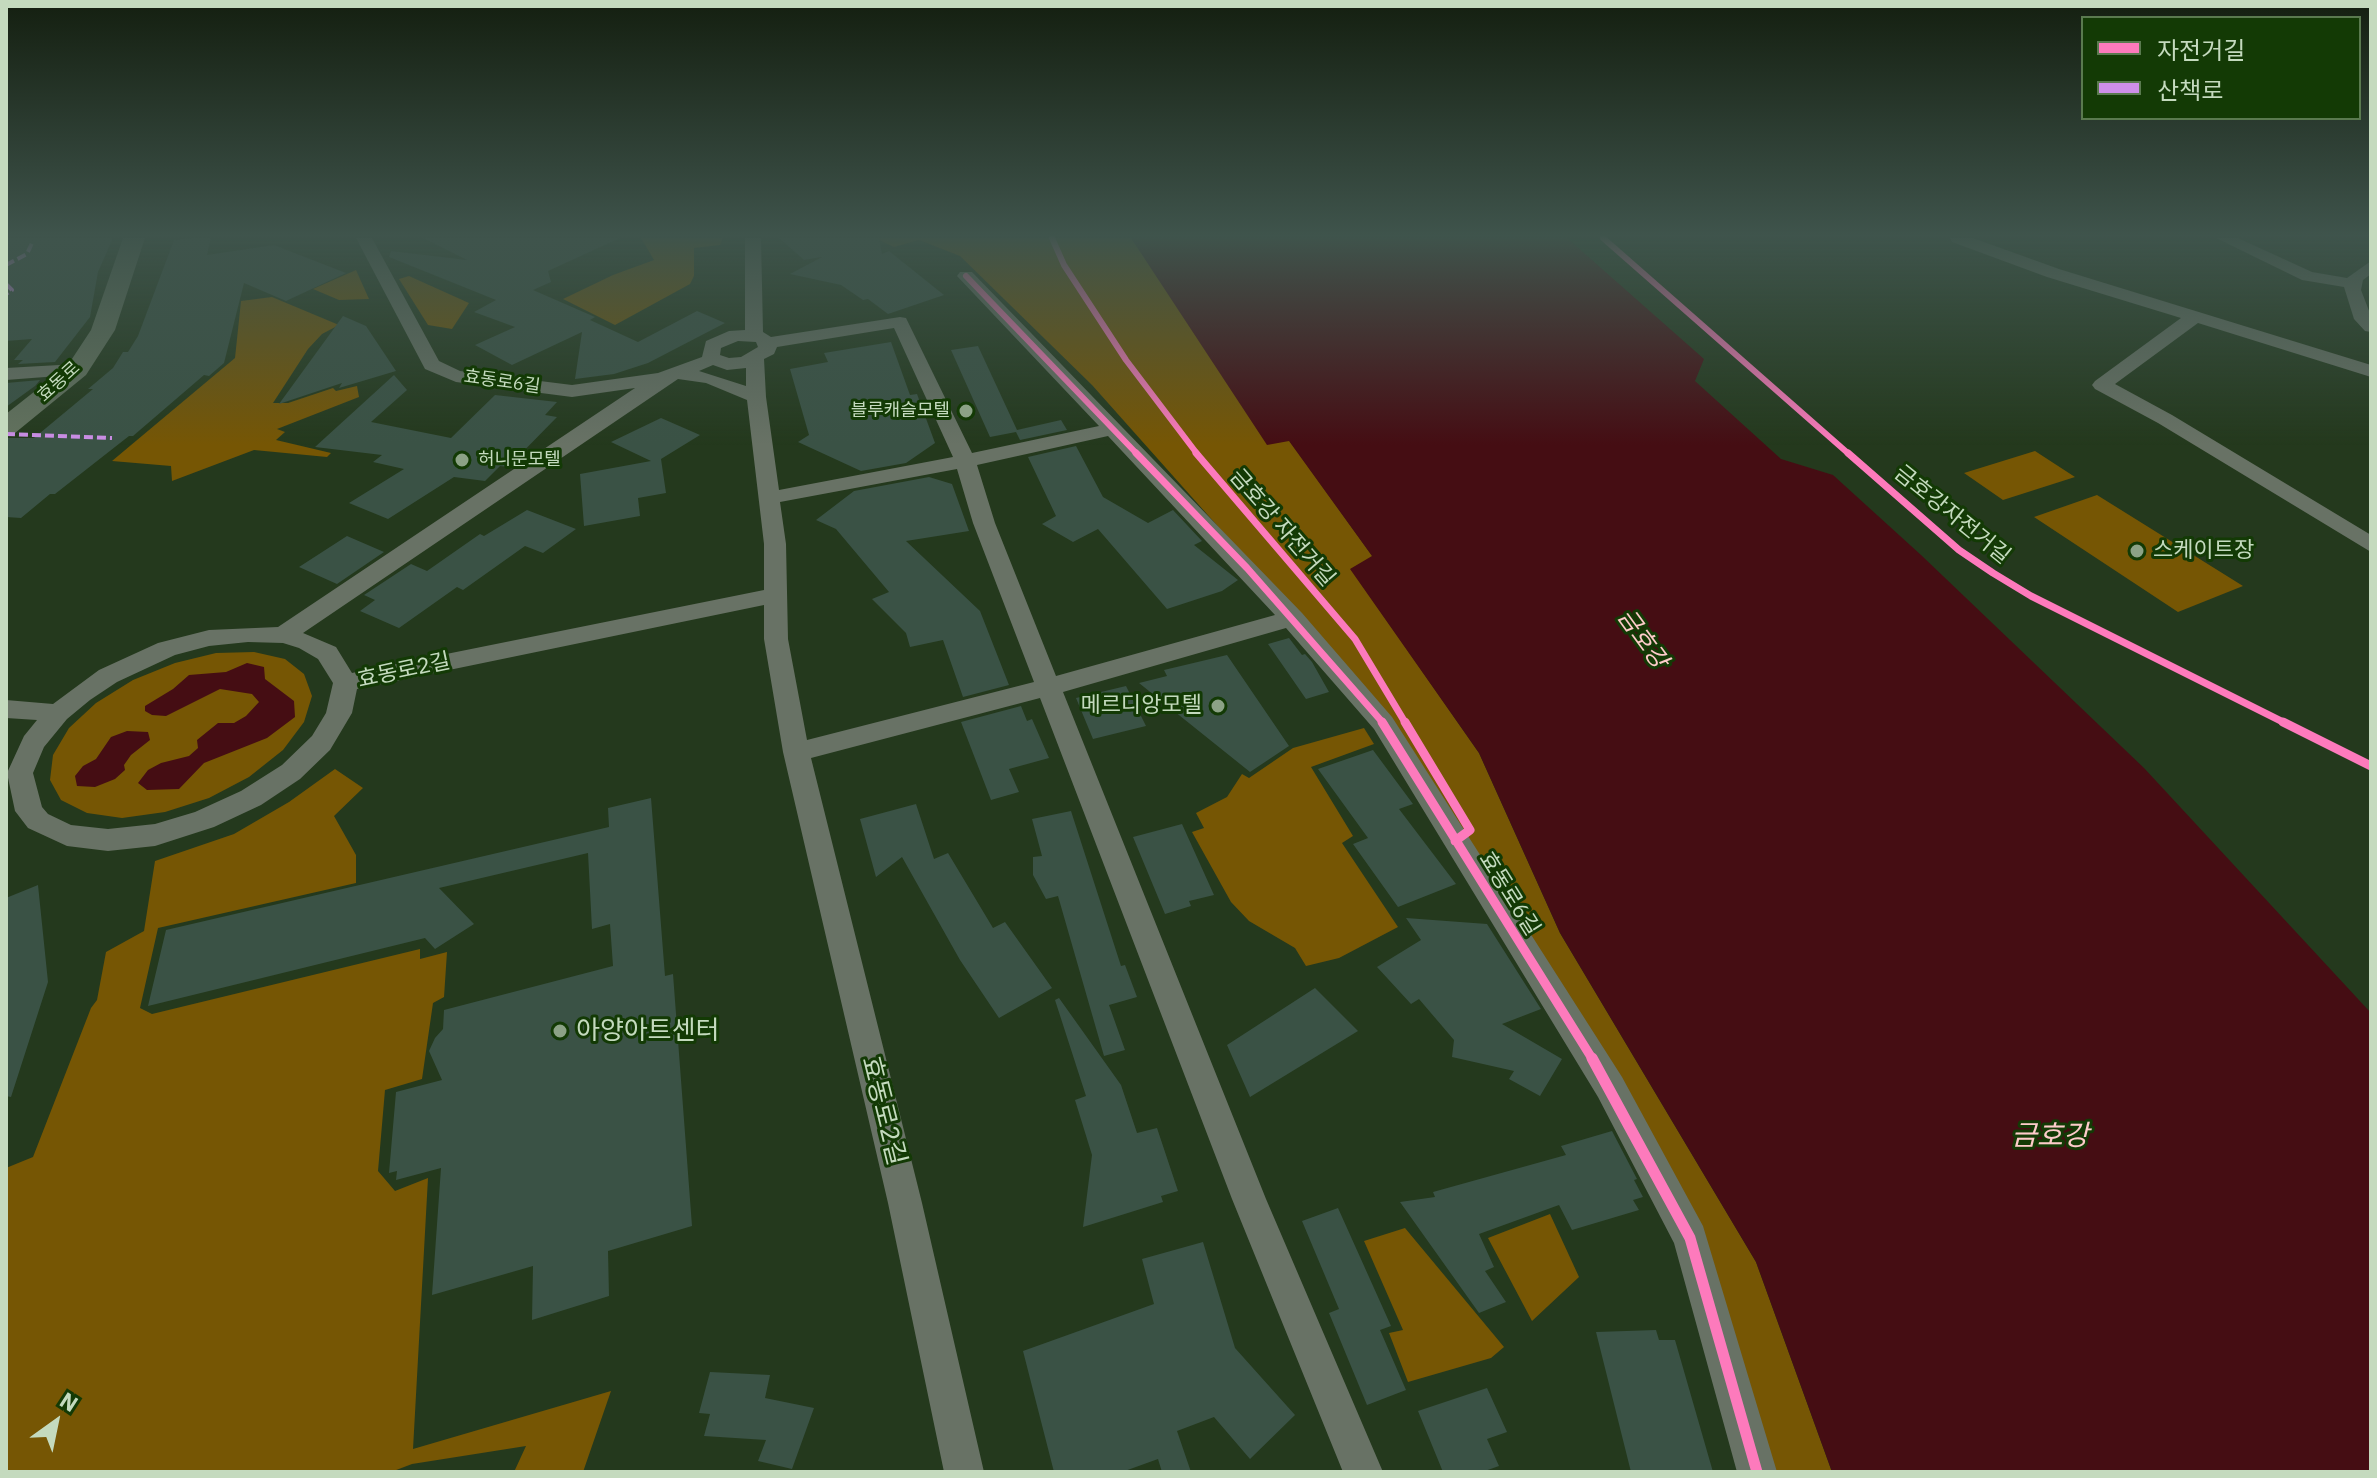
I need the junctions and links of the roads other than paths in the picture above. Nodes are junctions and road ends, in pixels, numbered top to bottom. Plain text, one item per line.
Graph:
1 (111, 307) edge
2 (401, 307) edge
3 (756, 307) edge
4 (996, 307) edge
5 (2163, 307) edge
6 (2358, 307) edge
7 (2195, 317) junction
8 (2371, 327) edge
9 (758, 346) junction
10 (713, 359) junction
11 (77, 370) junction
12 (2371, 371) edge
13 (6, 374) edge
14 (671, 375) junction
15 (756, 397) junction
16 (6, 427) edge
17 (1115, 428) junction
18 (965, 461) junction
19 (769, 498) junction
20 (2371, 545) edge
21 (776, 595) junction
22 (1294, 618) junction
23 (283, 635) junction
24 (346, 683) junction
25 (1048, 687) junction
26 (6, 709) edge
27 (58, 713) junction
28 (796, 752) junction
29 (964, 1472) edge
30 (1363, 1472) edge
31 (1757, 1472) edge

1 - 11 main road, 효동로
2 - 14 street, 효동로6길
3 - 9 street
4 - 17 street, 효동로6길
5 - 7 street
6 - 8 street
7 - 12 street
7 - 20 street
9 - 10 street
9 - 10 street
9 - 15 street
9 - 18 street
10 - 14 street, 효동로6길
11 - 13 street
11 - 16 main road, 효동로
14 - 15 street
14 - 23 street
15 - 19 street
17 - 18 street
17 - 22 street, 효동로6길
18 - 19 street
18 - 25 street
19 - 21 street
21 - 24 street, 효동로2길
21 - 28 street, 효동로2길
22 - 25 street
22 - 31 street, 효동로6길
23 - 24 street
23 - 27 street
24 - 27 street
25 - 28 street
25 - 30 street
26 - 27 street
28 - 29 street, 효동로2길

